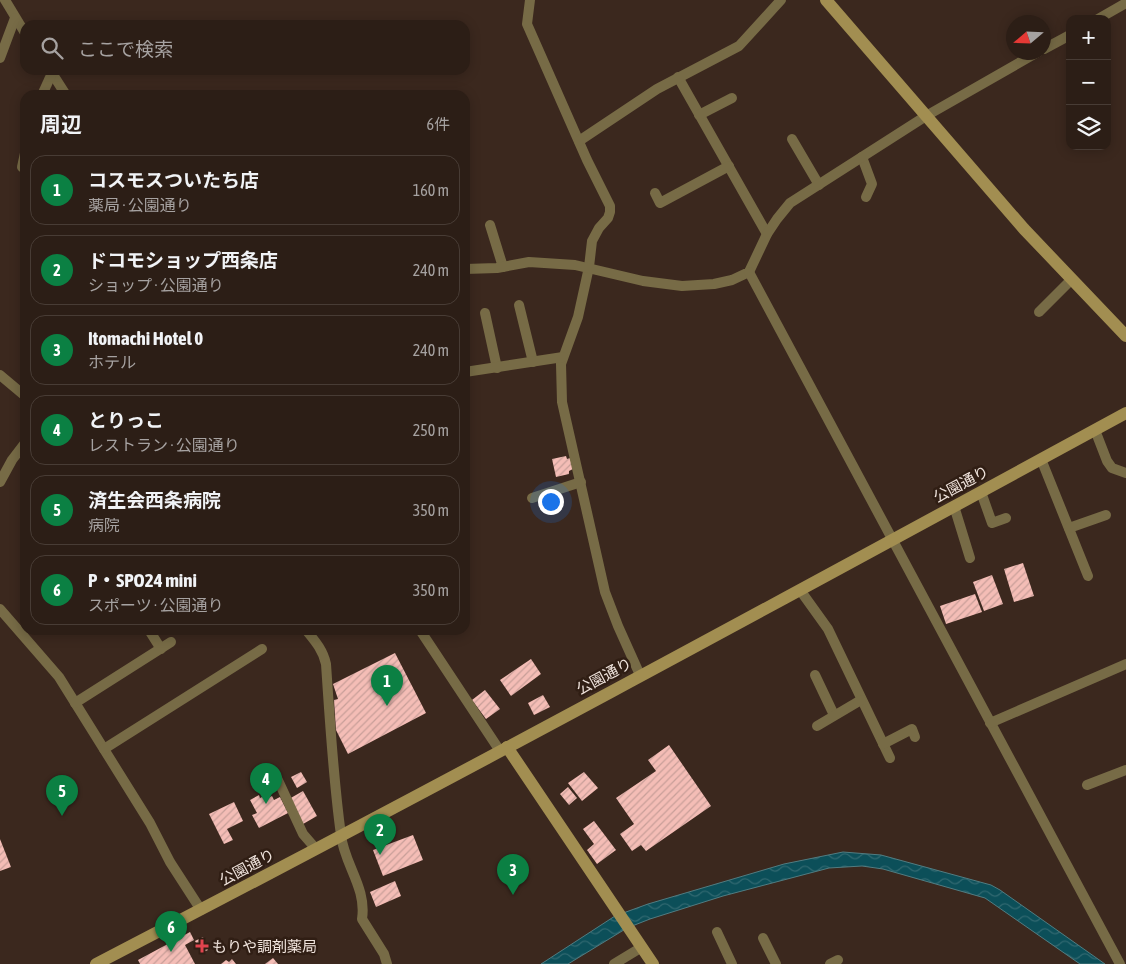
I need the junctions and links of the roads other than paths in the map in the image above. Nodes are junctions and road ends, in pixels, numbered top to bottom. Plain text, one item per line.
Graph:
1 (5, 0) edge
2 (530, 0) edge
3 (781, 0) edge
4 (826, 0) edge
5 (1126, 3) edge
6 (1105, 15) edge
7 (16, 18) junction
8 (20, 25) edge
9 (1066, 37) edge
10 (1051, 45) edge
11 (0, 58) edge
12 (1024, 60) edge
13 (50, 75) edge
14 (53, 75) edge
15 (678, 78) junction
16 (44, 90) edge
17 (63, 90) edge
18 (732, 98) dead end
19 (700, 115) junction
20 (926, 116) junction
21 (792, 139) dead end
22 (579, 141) junction
23 (862, 157) junction
24 (729, 166) junction
25 (819, 185) junction
26 (655, 193) dead end
27 (866, 197) dead end
28 (490, 225) dead end
29 (767, 234) junction
30 (503, 267) junction
31 (589, 267) junction
32 (470, 269) edge
33 (749, 272) junction
34 (1072, 279) junction
35 (519, 305) dead end
36 (1039, 312) dead end
37 (485, 313) dead end
38 (1126, 336) edge
39 (563, 358) junction
40 (533, 362) junction
41 (497, 368) junction
42 (470, 371) edge
43 (0, 375) edge
44 (20, 392) edge
45 (1126, 413) edge
46 (1095, 430) junction
47 (20, 450) edge
48 (1041, 459) junction
49 (1126, 473) edge
50 (0, 482) edge
51 (581, 482) junction
52 (981, 492) junction
53 (532, 498) dead end
54 (954, 506) junction
55 (1106, 515) dead end
56 (1006, 518) dead end
57 (1069, 528) junction
58 (892, 540) junction
59 (970, 558) dead end
60 (1088, 576) dead end
61 (800, 590) junction
62 (0, 609) edge
63 (20, 632) edge
64 (23, 635) edge
65 (152, 635) edge
66 (313, 635) edge
67 (423, 635) edge
68 (171, 642) dead end
69 (161, 649) junction
70 (262, 649) dead end
71 (1126, 664) edge
72 (640, 675) junction
73 (815, 675) dead end
74 (861, 700) junction
75 (75, 703) junction
76 (834, 716) junction
77 (990, 723) junction
78 (817, 726) dead end
79 (915, 737) dead end
80 (883, 744) junction
81 (104, 749) junction
82 (503, 749) junction
83 (890, 758) dead end
84 (1126, 770) edge
85 (278, 778) dead end
86 (1087, 785) dead end
87 (341, 836) junction
88 (316, 849) junction
89 (201, 910) junction
90 (717, 932) dead end
91 (763, 938) dead end
92 (642, 947) junction
93 (96, 964) edge
94 (387, 964) edge
95 (614, 964) edge
96 (653, 964) edge
97 (732, 964) edge
98 (776, 964) edge
99 (1120, 964) edge

1 - 7 street
2 - 22 street
3 - 15 street
4 - 20 street
5 - 6 street
7 - 8 street
7 - 11 street
9 - 10 street
12 - 20 street
13 - 16 street
14 - 17 street
15 - 19 street
15 - 22 street
18 - 19 street
19 - 24 street
20 - 23 street
20 - 34 street
21 - 25 street
22 - 31 street
23 - 25 street
23 - 27 street
24 - 26 street
24 - 29 street
25 - 29 street
28 - 30 street
29 - 33 street
30 - 31 street
30 - 32 street
31 - 33 street
31 - 39 street
33 - 58 street
34 - 36 street
34 - 38 street
35 - 40 street
37 - 41 street
39 - 40 street
39 - 51 street
40 - 41 street
41 - 42 street
43 - 44 street
45 - 46 street, 公園通り
46 - 48 street, 公園通り
46 - 49 street
47 - 50 street
48 - 52 street, 公園通り
48 - 57 street
51 - 53 street
51 - 72 street
52 - 54 street, 公園通り
52 - 56 street
54 - 58 street, 公園通り
54 - 59 street
55 - 57 street
57 - 60 street
58 - 61 street, 公園通り
58 - 77 street
61 - 72 street, 公園通り
61 - 74 street
62 - 63 street
64 - 75 street
65 - 69 street
66 - 87 street
67 - 82 street
68 - 69 street
69 - 75 street
70 - 81 street
71 - 77 street
72 - 82 street, 公園通り
73 - 76 street
74 - 76 street
74 - 80 street
75 - 81 street
76 - 78 street
77 - 99 street
79 - 80 street
80 - 83 street
81 - 89 street
82 - 87 street, 公園通り
82 - 92 street
84 - 86 street
85 - 88 street
87 - 88 street, 公園通り
87 - 94 street
88 - 89 street, 公園通り
89 - 93 street, 公園通り
90 - 97 street
91 - 98 street
92 - 95 street
92 - 96 street

